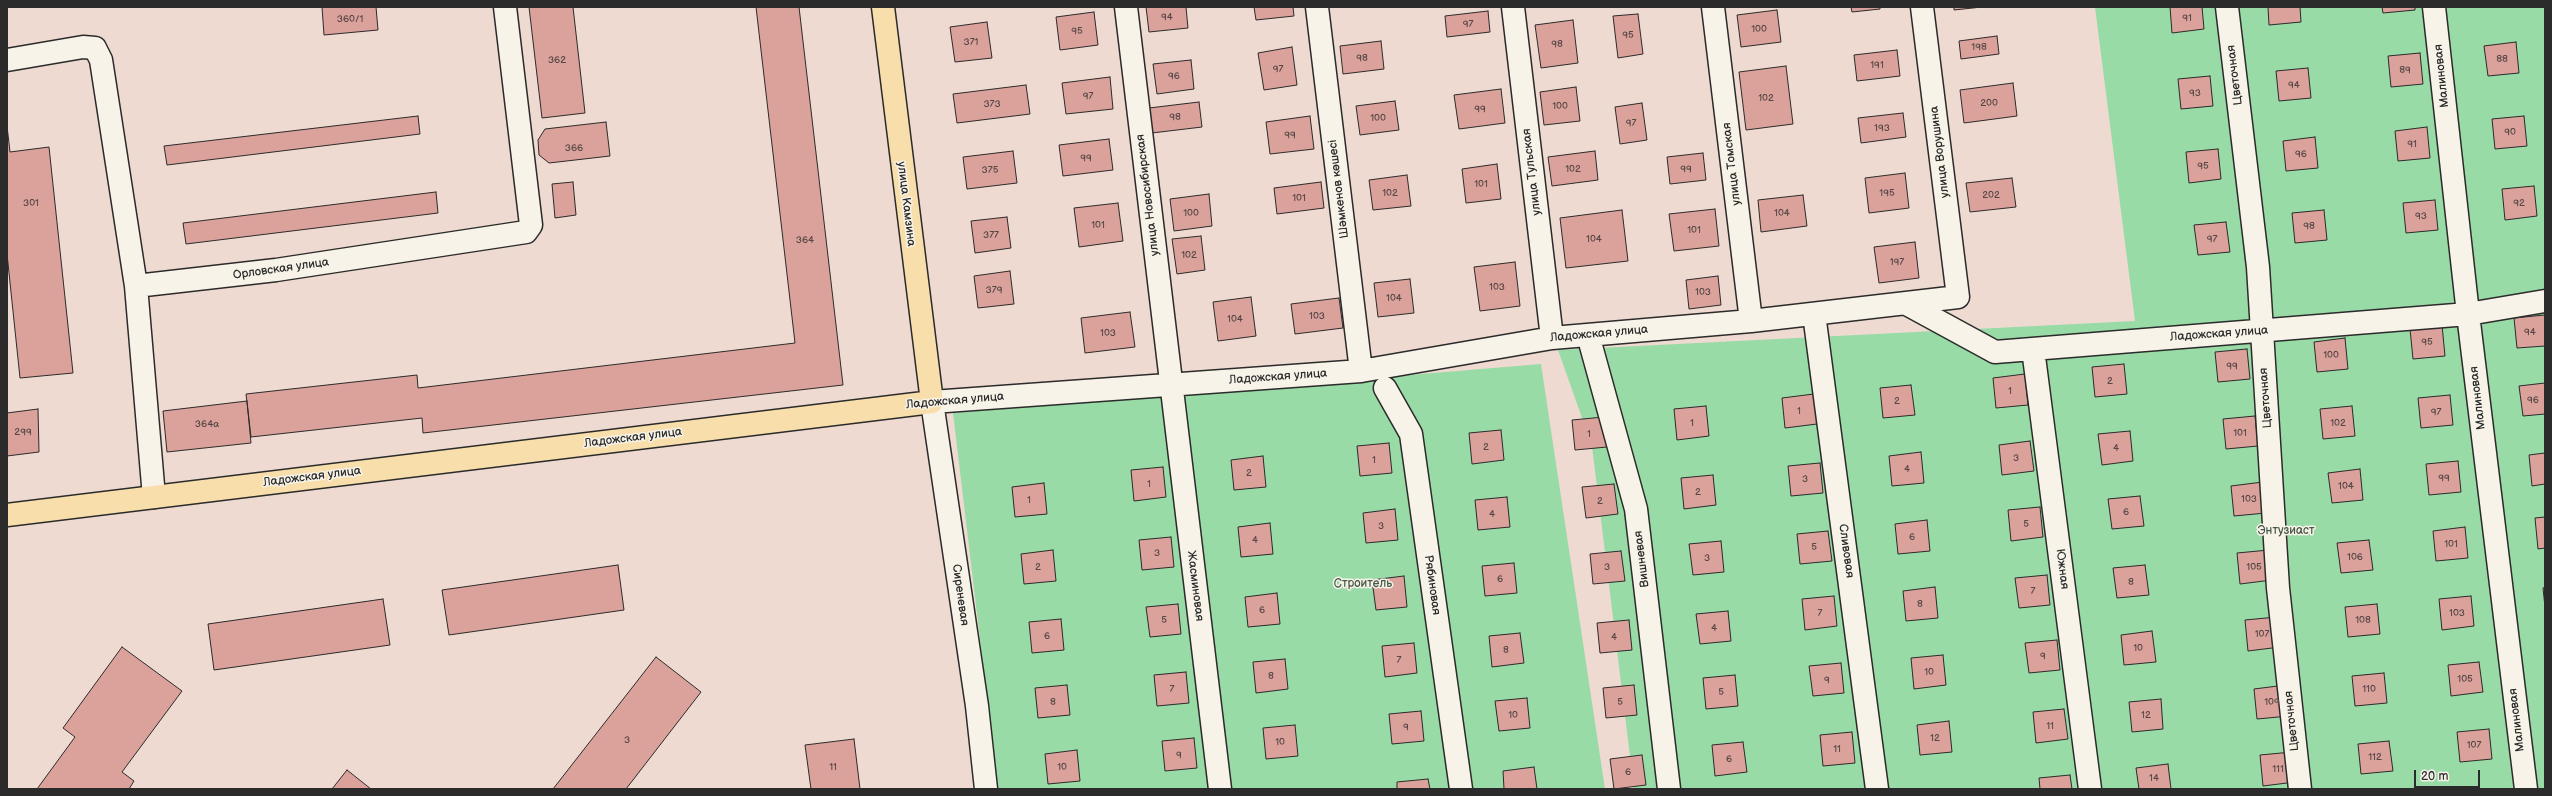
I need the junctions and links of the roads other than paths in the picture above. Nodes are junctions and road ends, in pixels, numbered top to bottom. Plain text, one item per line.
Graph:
1 (505, 7) edge
2 (882, 7) edge
3 (1126, 7) edge
4 (1317, 7) edge
5 (1513, 7) edge
6 (1713, 7) edge
7 (1922, 7) edge
8 (2227, 7) edge
9 (2434, 7) edge
10 (7, 60) edge
11 (136, 286) junction
12 (1958, 297) joint
13 (2545, 301) edge
14 (1904, 303) junction
15 (1814, 314) junction
16 (2468, 314) junction
17 (1751, 321) junction
18 (2261, 331) junction
19 (1588, 335) junction
20 (1552, 338) junction
21 (2033, 349) junction
22 (1361, 371) junction
23 (1170, 384) junction
24 (1385, 388) dead end
25 (932, 402) junction
26 (154, 497) junction
27 (7, 515) edge
28 (986, 789) edge
29 (1220, 789) edge
30 (1461, 789) edge
31 (1669, 789) edge
32 (1877, 789) edge
33 (2090, 789) edge
34 (2300, 789) edge
35 (2526, 789) edge

1 - 11 street, Орловская улица
2 - 25 main road, улица Камзина
3 - 23 street, улица Новосибирская
4 - 22 street, Шәмкенов көшесі
5 - 20 street, улица Тульская
6 - 17 street, улица Томская
7 - 12 street, улица Ворушина
8 - 18 street, Цветочная
9 - 16 street, Малиновая
10 - 11 street
11 - 26 street
12 - 14 street, Ладожская улица
13 - 16 street, Ладожская улица
14 - 15 street, Ладожская улица
14 - 21 street, Ладожская улица
15 - 17 street, Ладожская улица
15 - 32 street, Сливовая
16 - 18 street, Ладожская улица
16 - 35 street, Малиновая
17 - 19 street, Ладожская улица
18 - 21 street, Ладожская улица
18 - 34 street, Цветочная
19 - 20 street, Ладожская улица
19 - 31 street, Вишневая
20 - 22 street, Ладожская улица
21 - 33 street, Южная
22 - 23 street, Ладожская улица
23 - 25 street, Ладожская улица
23 - 29 street, Жасминовая
24 - 30 street, Рябиновая
25 - 26 main road, Ладожская улица
25 - 28 street, Сиреневая
26 - 27 main road, Ладожская улица

